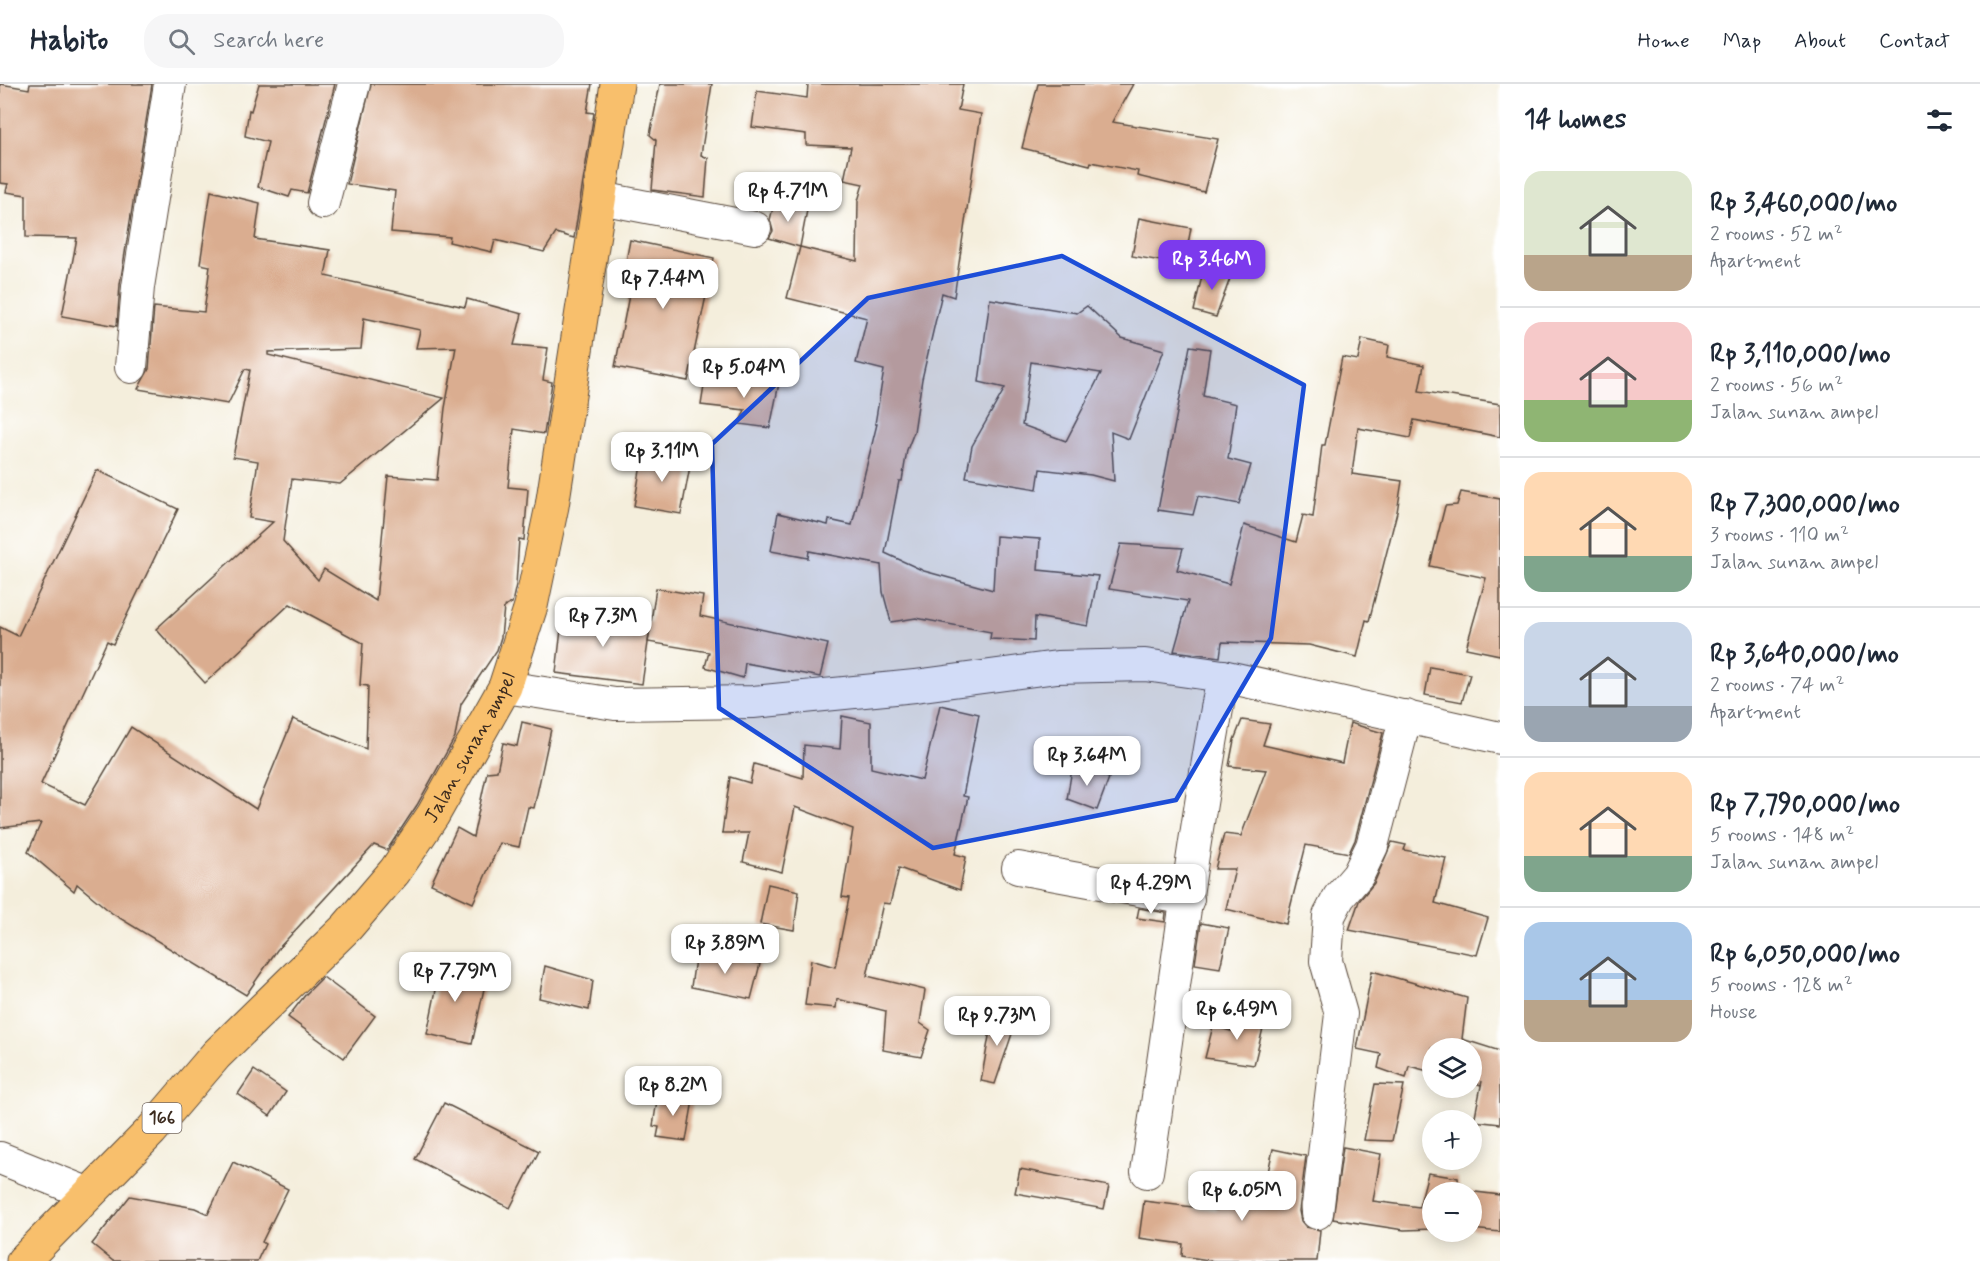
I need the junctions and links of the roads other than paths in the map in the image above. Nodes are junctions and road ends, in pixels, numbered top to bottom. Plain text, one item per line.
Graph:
1 (170, 84) edge
2 (354, 84) edge
3 (617, 84) edge
4 (600, 198) junction
5 (323, 203) dead end
6 (755, 228) dead end
7 (131, 367) dead end
8 (1223, 676) junction
9 (505, 687) junction
10 (1406, 716) junction
11 (1500, 738) edge
12 (1018, 868) dead end
13 (1188, 899) junction
14 (0, 1158) edge
15 (1147, 1172) dead end
16 (96, 1185) junction
17 (1317, 1213) dead end
18 (23, 1261) edge

1 - 7 street
2 - 5 street
3 - 4 main road, Jalan sunan ampel / 166
4 - 6 street
4 - 9 main road, Jalan sunan ampel / 166
8 - 9 street
8 - 10 street
8 - 13 street
9 - 16 main road, Jalan sunan ampel / 166
10 - 11 street
10 - 17 street
12 - 13 street
13 - 15 street
14 - 16 street
16 - 18 main road, Jalan sunan ampel / 166

